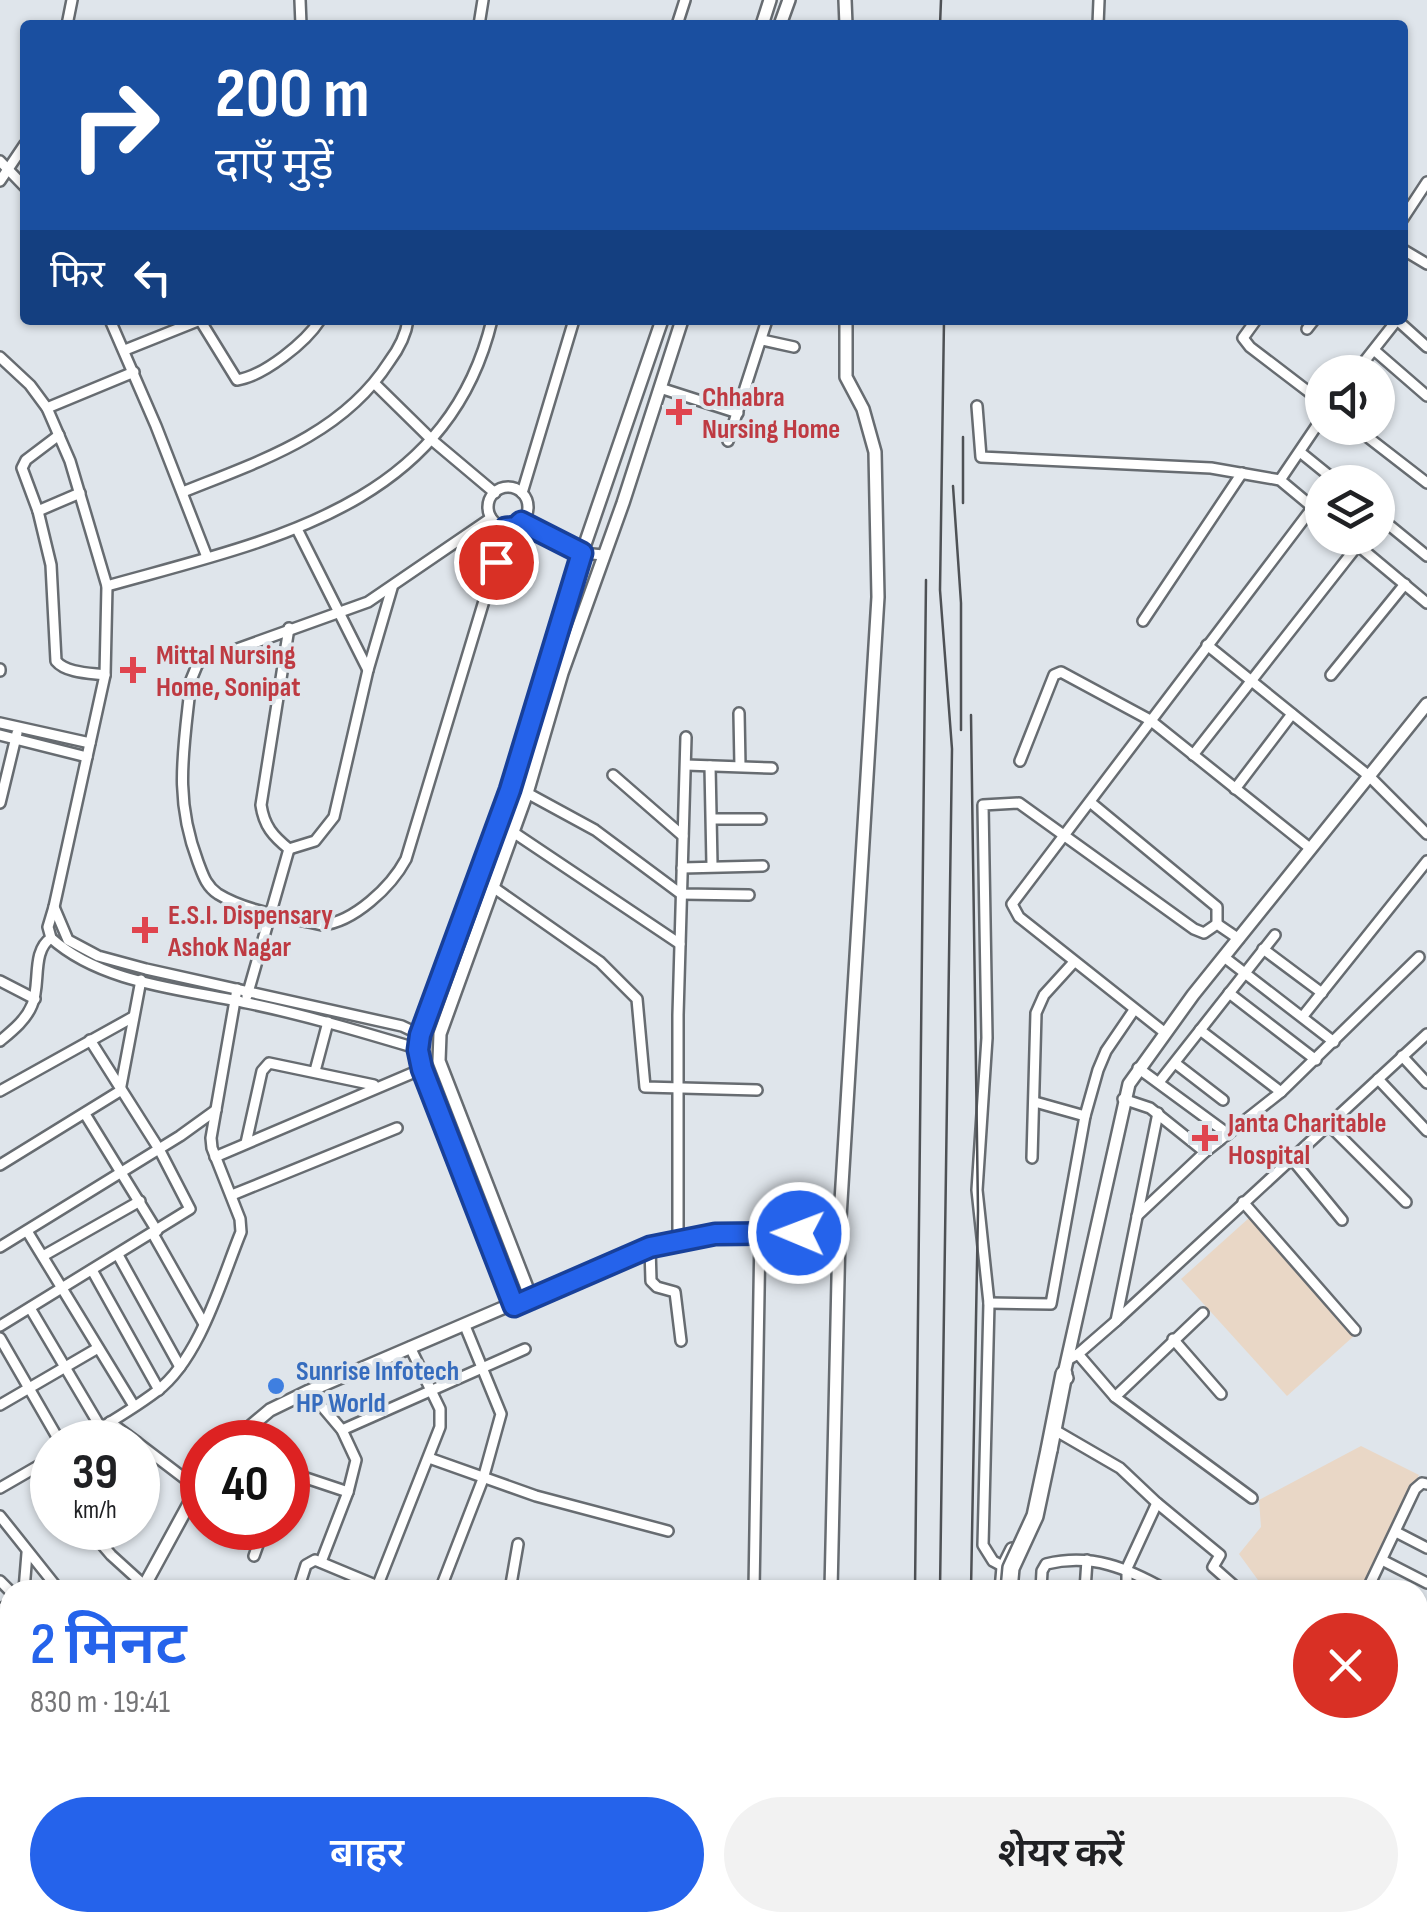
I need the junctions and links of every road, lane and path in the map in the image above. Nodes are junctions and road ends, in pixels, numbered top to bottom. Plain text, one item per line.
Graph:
1 (20, 156) edge
2 (0, 161) edge
3 (20, 169) edge
4 (13, 172) junction
5 (0, 180) edge
6 (20, 181) edge
7 (1426, 185) edge
8 (1408, 211) edge
9 (112, 325) edge
10 (187, 325) edge
11 (203, 325) edge
12 (315, 325) edge
13 (406, 325) edge
14 (491, 325) edge
15 (572, 325) edge
16 (660, 325) edge
17 (680, 325) edge
18 (766, 325) edge
19 (846, 325) edge
20 (1253, 325) edge
21 (1393, 325) edge
22 (1403, 325) edge
23 (762, 340) junction
24 (794, 347) dead end
25 (1427, 347) edge
26 (124, 350) junction
27 (1374, 350) junction
28 (1370, 355) edge
29 (0, 357) edge
30 (134, 372) junction
31 (375, 384) junction
32 (660, 388) junction
33 (1305, 389) edge
34 (1427, 396) edge
35 (977, 406) dead end
36 (47, 408) junction
37 (738, 413) junction
38 (59, 435) junction
39 (432, 440) junction
40 (728, 440) dead end
41 (1305, 444) edge
42 (1378, 445) edge
43 (1300, 452) junction
44 (1316, 465) edge
45 (1242, 473) junction
46 (1280, 480) junction
47 (1427, 483) edge
48 (183, 492) junction
49 (495, 493) junction
50 (522, 493) junction
51 (80, 494) junction
52 (1305, 500) edge
53 (38, 511) junction
54 (1305, 517) edge
55 (491, 518) junction
56 (521, 522) junction
57 (506, 528) junction
58 (297, 529) junction
59 (1395, 530) edge
60 (582, 553) junction
61 (602, 554) junction
62 (1343, 555) edge
63 (1370, 555) edge
64 (1427, 556) edge
65 (207, 557) junction
66 (1405, 584) junction
67 (106, 586) junction
68 (392, 588) junction
69 (1427, 603) edge
70 (341, 612) junction
71 (1143, 621) dead end
72 (290, 628) junction
73 (1207, 645) junction
74 (368, 670) junction
75 (1331, 674) dead end
76 (105, 676) junction
77 (1250, 680) junction
78 (1427, 704) edge
79 (740, 714) dead end
80 (1292, 714) junction
81 (1150, 720) junction
82 (0, 723) edge
83 (18, 727) junction
84 (0, 736) edge
85 (686, 737) dead end
86 (16, 739) junction
87 (90, 744) junction
88 (1193, 756) junction
89 (87, 757) junction
90 (1020, 761) dead end
91 (686, 766) junction
92 (710, 766) junction
93 (740, 766) junction
94 (772, 768) dead end
95 (612, 775) dead end
96 (1369, 776) junction
97 (1234, 790) junction
98 (527, 794) junction
99 (0, 801) edge
100 (1090, 802) junction
101 (712, 819) junction
102 (761, 819) dead end
103 (513, 832) junction
104 (1066, 834) junction
105 (1427, 834) edge
106 (683, 836) junction
107 (1311, 849) junction
108 (289, 850) junction
109 (1427, 860) edge
110 (712, 865) junction
111 (763, 866) dead end
112 (682, 868) junction
113 (494, 888) junction
114 (681, 894) junction
115 (749, 895) dead end
116 (54, 907) junction
117 (271, 912) junction
118 (1218, 924) junction
119 (1275, 935) dead end
120 (51, 938) junction
121 (1239, 939) junction
122 (680, 944) junction
123 (1264, 949) junction
124 (1224, 957) junction
125 (1419, 957) dead end
126 (1074, 962) junction
127 (1245, 973) junction
128 (141, 980) junction
129 (0, 981) edge
130 (1229, 993) junction
131 (1322, 993) junction
132 (241, 996) junction
133 (35, 999) junction
134 (1134, 1010) junction
135 (1303, 1016) junction
136 (133, 1017) junction
137 (328, 1022) junction
138 (1200, 1030) junction
139 (1164, 1032) junction
140 (1427, 1034) edge
141 (420, 1035) junction
142 (90, 1040) junction
143 (0, 1041) edge
144 (1334, 1042) junction
145 (418, 1050) junction
146 (1402, 1056) junction
147 (1316, 1060) junction
148 (1174, 1063) junction
149 (1138, 1068) junction
150 (422, 1069) junction
151 (315, 1070) junction
152 (1378, 1078) junction
153 (1160, 1082) junction
154 (1427, 1084) edge
155 (377, 1086) junction
156 (680, 1088) junction
157 (120, 1090) junction
158 (757, 1090) dead end
159 (0, 1092) edge
160 (1281, 1092) junction
161 (1123, 1100) junction
162 (1223, 1100) dead end
163 (1036, 1102) junction
164 (216, 1110) junction
165 (1158, 1113) junction
166 (85, 1114) junction
167 (1085, 1116) junction
168 (1328, 1124) junction
169 (397, 1128) dead end
170 (1427, 1130) edge
171 (1228, 1134) junction
172 (246, 1143) junction
173 (159, 1149) junction
174 (1205, 1152) junction
175 (215, 1157) junction
176 (1032, 1158) dead end
177 (1291, 1158) junction
178 (0, 1166) edge
179 (122, 1172) junction
180 (232, 1195) junction
181 (140, 1201) junction
182 (1243, 1202) junction
183 (1406, 1202) dead end
184 (1137, 1216) junction
185 (1342, 1220) dead end
186 (27, 1231) junction
187 (156, 1232) junction
188 (760, 1232) junction
189 (839, 1234) junction
190 (678, 1240) junction
191 (650, 1247) junction
192 (0, 1248) edge
193 (118, 1254) junction
194 (43, 1256) junction
195 (92, 1270) junction
196 (62, 1289) junction
197 (531, 1298) junction
198 (989, 1303) junction
199 (514, 1306) junction
200 (30, 1308) junction
201 (1202, 1313) dead end
202 (1116, 1321) junction
203 (204, 1324) junction
204 (0, 1326) edge
205 (465, 1326) junction
206 (1356, 1330) dead end
207 (0, 1338) edge
208 (1173, 1339) junction
209 (681, 1341) dead end
210 (410, 1347) junction
211 (98, 1348) junction
212 (525, 1349) dead end
213 (1070, 1363) junction
214 (65, 1366) junction
215 (483, 1367) junction
216 (180, 1368) junction
217 (30, 1389) junction
218 (159, 1390) junction
219 (309, 1391) junction
220 (433, 1391) junction
221 (1221, 1394) dead end
222 (1115, 1397) junction
223 (0, 1405) edge
224 (134, 1406) junction
225 (48, 1420) edge
226 (103, 1420) edge
227 (113, 1420) edge
228 (258, 1420) edge
229 (342, 1430) junction
230 (1058, 1432) junction
231 (430, 1458) junction
232 (30, 1471) edge
233 (310, 1479) edge
234 (482, 1479) junction
235 (1427, 1484) edge
236 (0, 1488) edge
237 (348, 1492) junction
238 (1252, 1498) dead end
239 (1157, 1503) junction
240 (0, 1516) edge
241 (180, 1520) edge
242 (668, 1531) dead end
243 (1396, 1532) junction
244 (518, 1544) dead end
245 (1427, 1548) edge
246 (107, 1550) edge
247 (256, 1550) edge
248 (27, 1553) junction
249 (254, 1556) dead end
250 (1086, 1560) junction
251 (1382, 1560) junction
252 (321, 1562) junction
253 (1003, 1567) junction
254 (1127, 1568) junction
255 (1016, 1573) junction
256 (25, 1580) edge
257 (50, 1580) edge
258 (136, 1580) edge
259 (147, 1580) edge
260 (302, 1580) edge
261 (363, 1580) edge
262 (385, 1580) edge
263 (444, 1580) edge
264 (512, 1580) edge
265 (754, 1580) edge
266 (831, 1580) edge
267 (1006, 1580) edge
268 (1010, 1580) edge
269 (1013, 1580) edge
270 (1042, 1580) edge
271 (1085, 1580) edge
272 (1126, 1580) edge
273 (1148, 1580) edge
274 (1227, 1580) edge
275 (1372, 1580) edge
276 (1421, 1580) edge

1 - 4 street
2 - 4 street
3 - 4 street
4 - 5 street
4 - 6 street
7 - 8 street
9 - 26 street
10 - 26 street
11 - 12 street
13 - 31 street
14 - 39 street
15 - 50 street
16 - 60 street
17 - 32 street
18 - 23 street
19 - 189 street
20 - 33 street
21 - 27 street
22 - 25 street
23 - 24 street
23 - 37 street
26 - 30 street
27 - 28 street
27 - 34 street
29 - 36 street
30 - 36 street
30 - 48 street
31 - 39 street
31 - 48 street
32 - 37 street
32 - 61 street
35 - 45 street
36 - 38 street
37 - 40 street
38 - 51 street
38 - 53 street
39 - 49 street
39 - 58 street
41 - 43 street
42 - 47 street
43 - 44 street
43 - 46 street
45 - 46 street
45 - 71 street
46 - 52 street
48 - 65 street
49 - 50 street
49 - 55 street
50 - 56 street
51 - 53 street
51 - 67 street
53 - 76 street
54 - 73 street
55 - 57 street
55 - 68 street
56 - 57 street
56 - 60 street
57 - 117 street
58 - 65 street
58 - 70 street
59 - 64 street
60 - 61 street
60 - 141 street
61 - 98 street
62 - 77 street
63 - 66 street
65 - 67 street
66 - 69 street
66 - 75 street
67 - 76 street
68 - 70 street
68 - 74 street
70 - 72 street
70 - 74 street
72 - 108 street
72 - 117 street
73 - 77 street
73 - 81 street
74 - 108 street
76 - 87 street
77 - 80 street
77 - 88 street
78 - 96 street
79 - 93 street
80 - 96 street
80 - 97 street
81 - 88 street
81 - 90 street
81 - 100 street
82 - 83 street
83 - 86 street
83 - 87 street
84 - 86 street
85 - 91 street
86 - 89 street
86 - 99 street
87 - 89 street
88 - 97 street
89 - 116 street
91 - 92 street
91 - 106 street
92 - 93 street
92 - 101 street
93 - 94 street
95 - 106 street
96 - 105 street
96 - 107 street
97 - 107 street
98 - 103 street
98 - 114 street
100 - 104 street
100 - 118 street
101 - 102 street
101 - 110 street
103 - 113 street
103 - 122 street
104 - 118 street
104 - 126 street
104 - 198 street
106 - 112 street
107 - 121 street
108 - 117 street
109 - 131 street
110 - 111 street
110 - 112 street
112 - 114 street
113 - 156 street
113 - 197 street
114 - 115 street
114 - 122 street
116 - 120 street
116 - 132 street
117 - 132 street
118 - 121 street
119 - 123 street
120 - 128 street
120 - 133 street
121 - 124 street
122 - 156 street
123 - 127 street
123 - 131 street
124 - 127 street
124 - 139 street
125 - 144 street
126 - 134 street
126 - 163 street
127 - 130 street
127 - 135 street
128 - 132 street
128 - 136 street
129 - 133 street
130 - 138 street
130 - 147 street
131 - 135 street
132 - 137 street
132 - 141 street
132 - 164 street
133 - 143 street
134 - 139 street
134 - 167 street
135 - 144 street
136 - 142 street
136 - 157 street
137 - 145 street
137 - 151 street
138 - 148 street
138 - 160 street
139 - 149 street
140 - 146 street
141 - 145 street
142 - 157 street
142 - 159 street
144 - 147 street
145 - 150 street
146 - 152 street
146 - 154 street
147 - 160 street
148 - 153 street
148 - 162 street
149 - 153 street
149 - 161 street
150 - 155 street
150 - 199 street
151 - 155 street
151 - 172 street
152 - 168 street
152 - 170 street
153 - 171 street
155 - 172 street
156 - 158 street
156 - 190 street
157 - 166 street
157 - 173 street
160 - 171 street
161 - 165 street
161 - 213 street
163 - 167 street
163 - 176 street
164 - 173 street
164 - 175 street
165 - 174 street
165 - 184 street
166 - 178 street
166 - 179 street
167 - 198 street
168 - 177 street
168 - 183 street
169 - 180 street
171 - 174 street
172 - 175 street
173 - 179 street
173 - 187 street
174 - 184 street
175 - 180 street
177 - 182 street
177 - 185 street
179 - 181 street
179 - 186 street
180 - 203 street
181 - 187 street
181 - 194 street
182 - 202 street
182 - 206 street
184 - 202 street
186 - 192 street
186 - 194 street
187 - 193 street
187 - 203 street
188 - 189 street
188 - 190 street
188 - 265 street
189 - 266 street
190 - 191 street
191 - 197 street
191 - 209 street
193 - 195 street
193 - 216 street
194 - 196 street
195 - 196 street
195 - 218 street
196 - 200 street
196 - 211 street
197 - 199 street
198 - 253 street
199 - 205 street
200 - 204 street
200 - 214 street
201 - 208 street
202 - 213 street
203 - 216 street
205 - 210 street
205 - 215 street
207 - 217 street
208 - 221 street
208 - 222 street
210 - 219 street
210 - 220 street
211 - 214 street
211 - 224 street
212 - 215 street
213 - 222 street
213 - 230 street
213 - 253 street
213 - 268 highway, bridge
214 - 217 street
214 - 226 street
215 - 220 street
215 - 234 street
216 - 218 street
217 - 223 street
217 - 225 street
218 - 224 street
219 - 228 street
219 - 229 street
220 - 229 street
220 - 231 street
222 - 238 street
224 - 227 street
229 - 237 street
230 - 239 street
230 - 255 street
231 - 234 street
231 - 262 street
232 - 236 street
233 - 237 street
234 - 242 street
234 - 263 street
235 - 243 street
237 - 252 street
239 - 254 street
239 - 274 street
240 - 248 street
241 - 259 street
243 - 245 street
243 - 251 street
244 - 264 street
246 - 258 street
247 - 249 street
248 - 256 street
248 - 257 street
250 - 254 street
250 - 270 street
250 - 271 street
251 - 275 street
251 - 276 street
252 - 260 street
252 - 261 street
253 - 255 street
253 - 267 street
254 - 272 street
254 - 273 street
255 - 269 street

